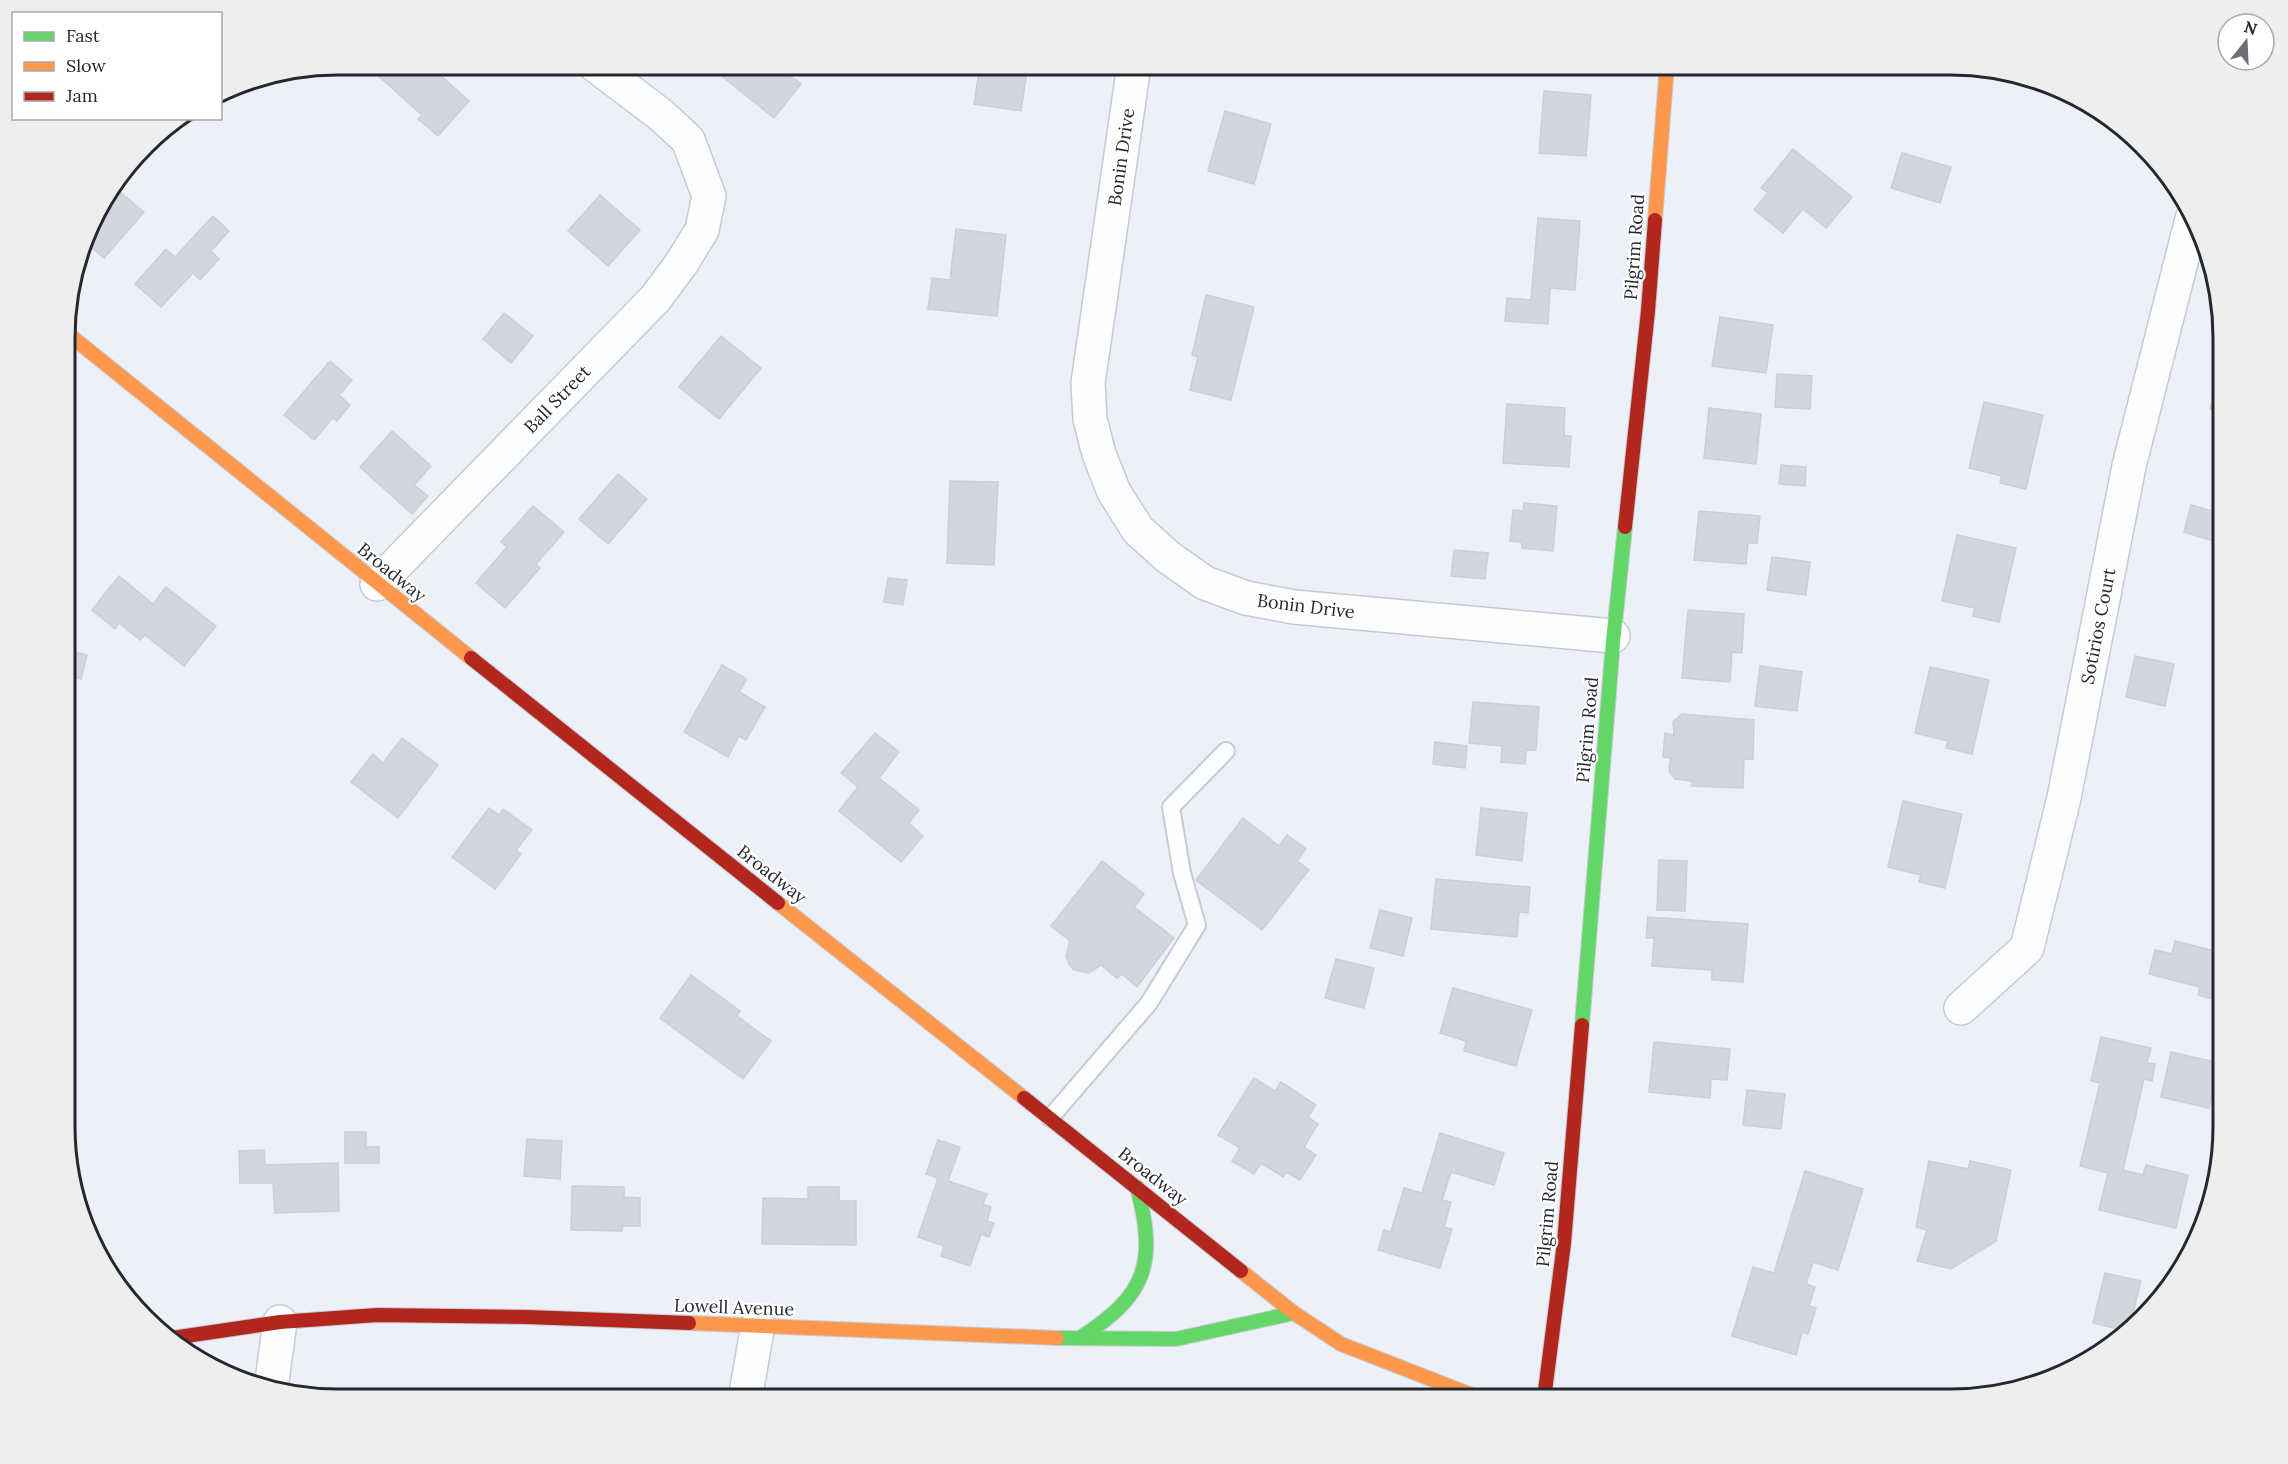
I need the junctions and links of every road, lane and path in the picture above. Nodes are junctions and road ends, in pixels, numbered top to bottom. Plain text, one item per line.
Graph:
1 (609, 75) edge
2 (1132, 75) edge
3 (1666, 75) edge
4 (2189, 229) edge
5 (75, 339) edge
6 (377, 584) junction
7 (1614, 636) junction
8 (1226, 751) dead end
9 (1961, 1008) dead end
10 (1050, 1118) junction
11 (1137, 1187) junction
12 (1294, 1313) junction
13 (280, 1322) junction
14 (758, 1325) junction
15 (180, 1337) edge
16 (1080, 1338) junction
17 (272, 1380) edge
18 (748, 1389) edge
19 (1438, 1389) edge
20 (1545, 1389) edge

1 - 6 street, Ball Street
2 - 7 street, Bonin Drive
3 - 7 main road, Pilgrim Road
4 - 9 street, Sotirios Court
5 - 6 main road, Broadway
6 - 10 main road, Broadway
7 - 20 main road, Pilgrim Road
8 - 10 lane
10 - 11 main road, Broadway
11 - 12 main road, Broadway
11 - 16 main road
12 - 16 main road, Lowell Avenue
12 - 19 main road, Broadway
13 - 14 main road, Lowell Avenue
13 - 15 main road, Lowell Avenue
13 - 17 street
14 - 16 main road, Lowell Avenue
14 - 18 street

